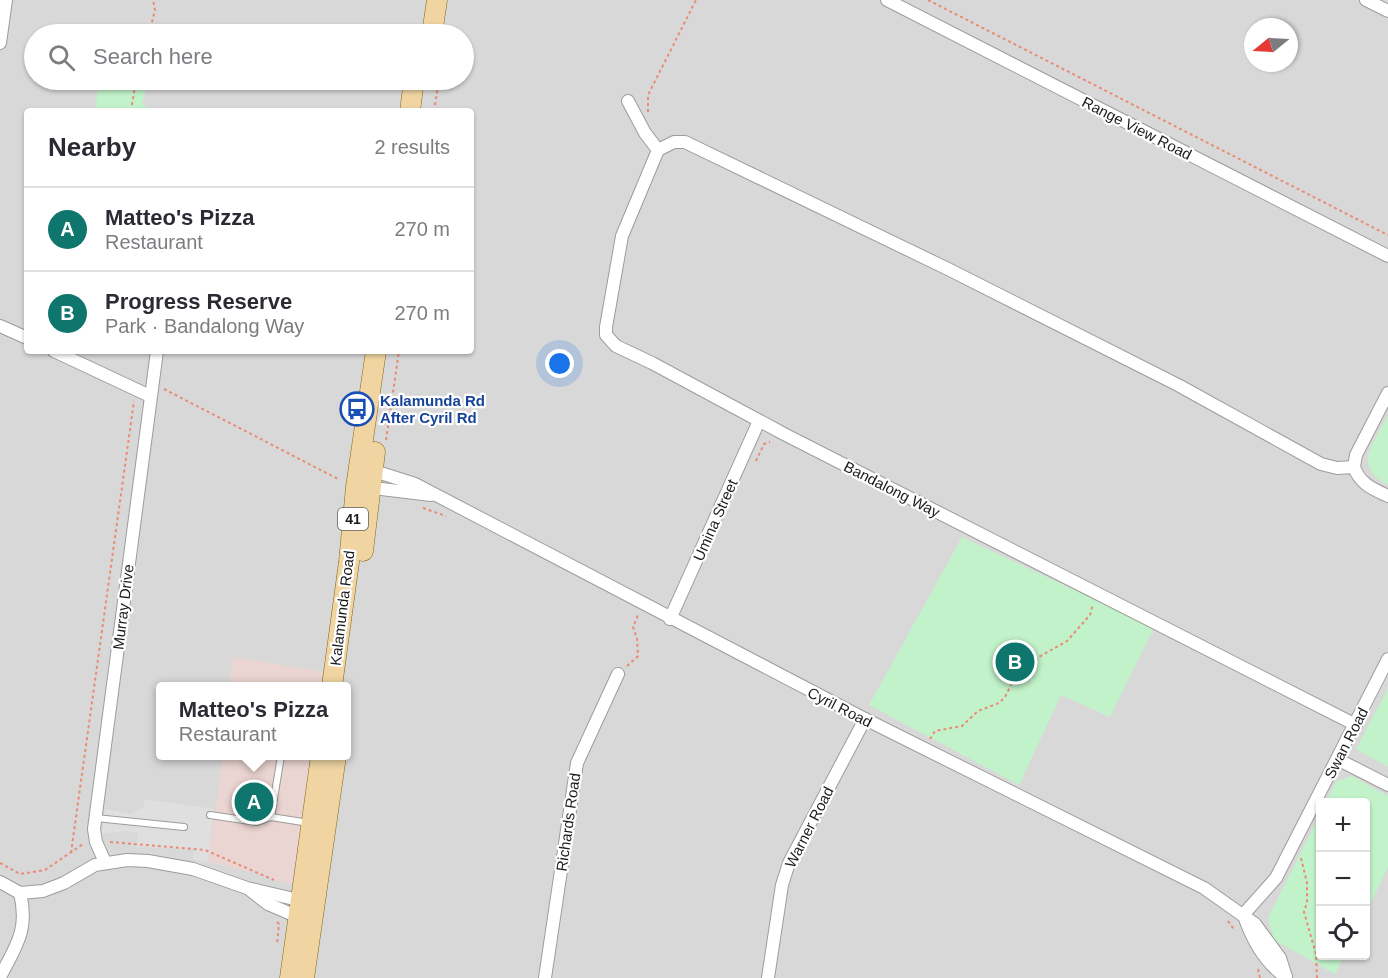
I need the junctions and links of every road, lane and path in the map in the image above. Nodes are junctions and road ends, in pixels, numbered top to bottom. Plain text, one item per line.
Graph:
1 (6, 0) edge
2 (153, 0) edge
3 (424, 0) edge
4 (437, 0) edge
5 (696, 0) edge
6 (886, 0) edge
7 (928, 0) edge
8 (1366, 0) edge
9 (1388, 11) edge
10 (152, 24) edge
11 (421, 24) edge
12 (433, 24) edge
13 (0, 43) edge
14 (134, 90) edge
15 (413, 90) edge
16 (425, 90) edge
17 (437, 90) edge
18 (628, 101) dead end
19 (131, 108) edge
20 (410, 108) edge
21 (422, 108) edge
22 (434, 108) edge
23 (645, 133) junction
24 (658, 150) junction
25 (1388, 235) edge
26 (1388, 256) edge
27 (0, 326) edge
28 (24, 337) edge
29 (60, 354) edge
30 (157, 354) edge
31 (376, 354) edge
32 (387, 354) edge
33 (399, 354) edge
34 (153, 383) junction
35 (1388, 393) edge
36 (150, 396) junction
37 (134, 399) dead end
38 (759, 422) junction
39 (385, 449) dead end
40 (1354, 467) junction
41 (362, 479) junction
42 (438, 496) junction
43 (1388, 496) edge
44 (1099, 595) junction
45 (642, 604) junction
46 (670, 619) junction
47 (1388, 659) edge
48 (618, 674) joint
49 (333, 682) edge
50 (345, 682) edge
51 (865, 719) junction
52 (1356, 724) junction
53 (923, 749) junction
54 (1337, 759) junction
55 (280, 760) edge
56 (320, 760) edge
57 (335, 760) edge
58 (1388, 784) edge
59 (210, 815) dead end
60 (271, 817) junction
61 (95, 818) junction
62 (312, 824) junction
63 (184, 827) dead end
64 (83, 844) dead end
65 (1292, 848) junction
66 (71, 853) junction
67 (105, 862) junction
68 (0, 863) edge
69 (0, 882) edge
70 (20, 893) junction
71 (300, 914) junction
72 (1244, 915) junction
73 (272, 918) dead end
74 (0, 977) edge
75 (290, 978) edge
76 (304, 978) edge
77 (545, 978) edge
78 (768, 978) edge
79 (1287, 978) edge
80 (1317, 978) edge

1 - 13 street
2 - 10 path
3 - 11 main road
4 - 12 main road
5 - 23 path
6 - 26 street, Range View Road
7 - 25 path
8 - 9 street
14 - 19 path
15 - 20 main road
16 - 21 main road
17 - 22 path
18 - 23 street
23 - 24 street
24 - 38 street, Bandalong Way
24 - 40 street
27 - 28 street
29 - 36 street
30 - 34 street, Murray Drive
31 - 41 main road, Kalamunda Road / 41
32 - 41 main road, Kalamunda Road / 41
33 - 39 path
34 - 36 street, Murray Drive
34 - 41 path
35 - 40 street
36 - 61 street, Murray Drive
37 - 66 path
38 - 44 street, Bandalong Way
38 - 46 street, Umina Street
40 - 43 street
41 - 42 street, Cyril Road
41 - 42 street, Cyril Road
41 - 49 main road, Kalamunda Road / 41
41 - 50 main road, Kalamunda Road / 41
42 - 45 street, Cyril Road
44 - 52 street, Bandalong Way
44 - 53 path
45 - 46 street, Cyril Road
45 - 48 path
46 - 51 street, Cyril Road
47 - 52 street, Swan Road
48 - 77 street, Richards Road
51 - 53 street, Cyril Road
51 - 78 street, Warner Road
52 - 54 street, Swan Road
53 - 72 street, Cyril Road
54 - 58 street
54 - 65 street, Swan Road
55 - 60 lane
56 - 62 main road
57 - 71 main road
59 - 60 lane
60 - 62 lane
61 - 63 lane
61 - 67 street, Murray Drive
62 - 71 main road
64 - 66 path
65 - 72 street, Swan Road
65 - 80 path
66 - 68 path
67 - 70 street
67 - 71 street
69 - 70 street
70 - 74 street
71 - 73 path
71 - 75 main road
71 - 76 main road
72 - 79 street, Cyril Road

